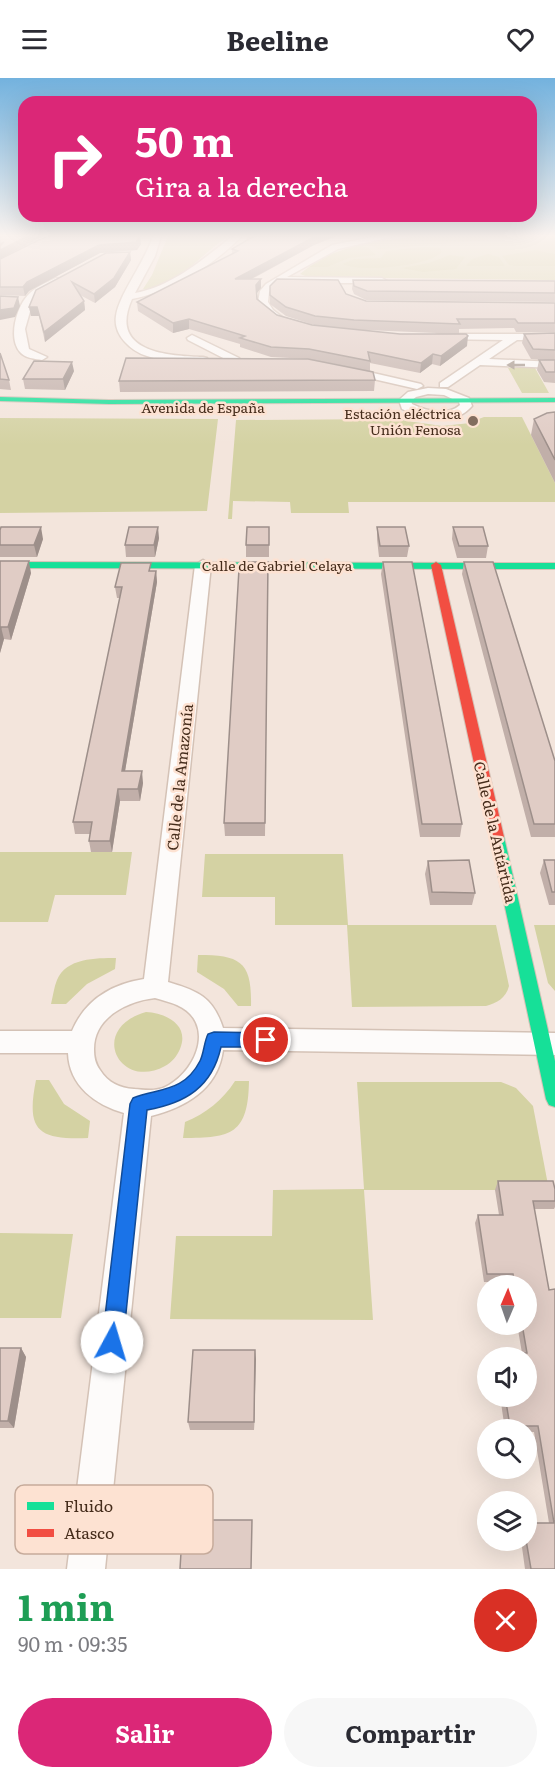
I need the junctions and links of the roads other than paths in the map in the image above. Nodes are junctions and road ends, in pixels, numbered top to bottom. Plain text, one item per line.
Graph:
1 (23, 306) edge
2 (125, 306) edge
3 (265, 306) edge
4 (289, 323) edge
5 (423, 337) edge
6 (516, 337) junction
7 (555, 337) edge
8 (192, 338) dead end
9 (42, 357) dead end
10 (477, 362) junction
11 (555, 365) edge
12 (338, 368) edge
13 (444, 385) junction
14 (410, 397) junction
15 (0, 399) edge
16 (462, 400) junction
17 (555, 400) edge
18 (0, 405) edge
19 (555, 405) edge
20 (0, 565) edge
21 (203, 566) junction
22 (436, 566) junction
23 (555, 566) edge
24 (155, 988) junction
25 (214, 1039) junction
26 (0, 1042) edge
27 (81, 1042) junction
28 (549, 1044) edge
29 (555, 1099) edge
30 (139, 1104) junction
31 (96, 1485) edge
32 (88, 1554) edge
33 (86, 1569) edge

1 - 9 street
2 - 8 street
3 - 4 street
5 - 6 street
6 - 7 street
6 - 10 street
11 -> 10 street
10 - 13 street
12 - 14 street
13 - 14 street
13 - 16 street
14 - 15 street, Avenida de España
14 - 16 street, Avenida de España
14 - 18 street, Avenida de España
16 - 17 street, Avenida de España
16 - 19 street, Avenida de España
20 - 21 street, Calle de Gabriel Celaya
21 - 22 street, Calle de Gabriel Celaya
21 - 24 street, Calle de la Amazonía
22 - 23 street, Calle de Gabriel Celaya
22 - 28 street, Calle de la Antártida
24 - 25 street
24 - 27 street
25 - 28 street
25 - 30 street
26 - 27 street
27 - 30 street
28 - 29 street, Calle de la Antártida
30 - 31 street
32 - 33 street

